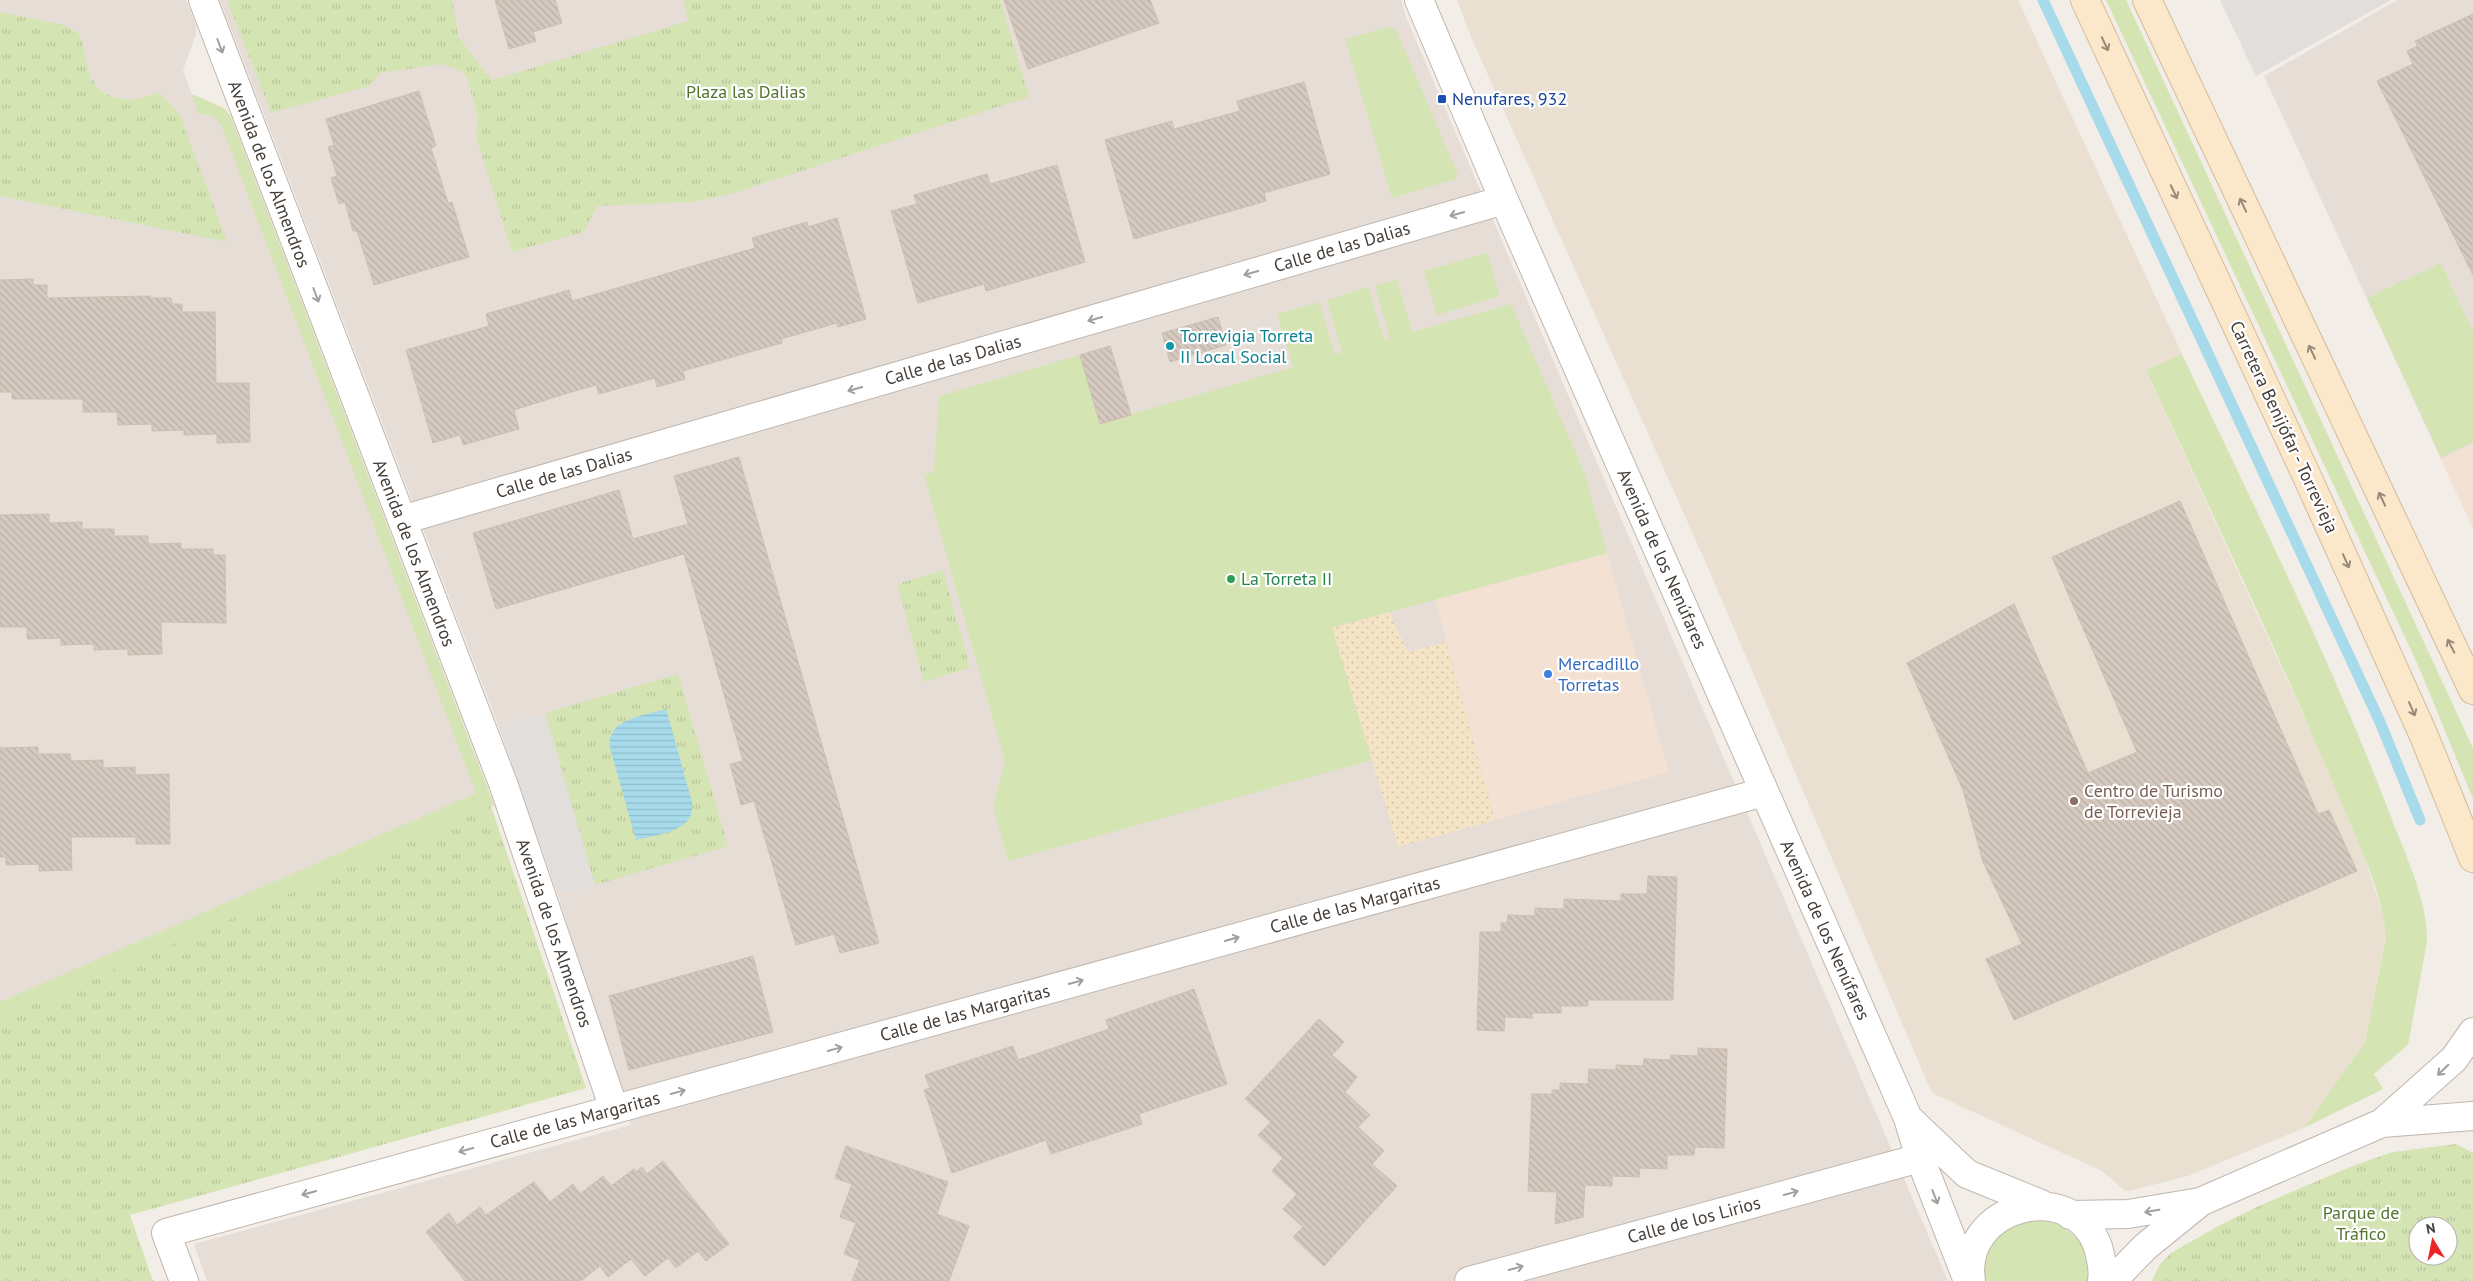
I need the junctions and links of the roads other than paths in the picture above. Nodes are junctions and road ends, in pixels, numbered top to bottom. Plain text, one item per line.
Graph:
1 (203, 0) edge
2 (1419, 0) edge
3 (2085, 0) edge
4 (2146, 0) edge
5 (1504, 200) junction
6 (402, 520) junction
7 (2473, 690) edge
8 (1764, 792) junction
9 (2473, 858) edge
10 (2473, 1032) edge
11 (614, 1109) junction
12 (2473, 1116) edge
13 (1908, 1118) junction
14 (2382, 1124) junction
15 (1920, 1158) junction
16 (2200, 1202) junction
17 (2061, 1211) junction
18 (184, 1281) edge
19 (1469, 1281) edge
20 (1969, 1281) edge
21 (2102, 1281) edge
22 (2112, 1281) edge

1 -> 6 street, Avenida de los Almendros
2 - 5 street, Avenida de los Nenúfares
3 -> 9 main road, Carretera Benijófar - Torrevieja
7 -> 4 main road
5 -> 6 street, Calle de las Dalias
5 - 8 street, Avenida de los Nenúfares
6 - 11 street, Avenida de los Almendros
11 -> 8 street, Calle de las Margaritas
8 - 13 street, Avenida de los Nenúfares
10 -> 14 street
11 -> 18 street, Calle de las Margaritas
12 - 14 street
13 - 15 street, Avenida de los Nenúfares
13 - 17 street, Avenida de los Nenúfares
14 - 16 street
19 -> 15 street, Calle de los Lirios
15 -> 20 street, Avenida de los Nenúfares
16 -> 17 street
16 - 22 street
17 - 20 street
17 - 21 street

